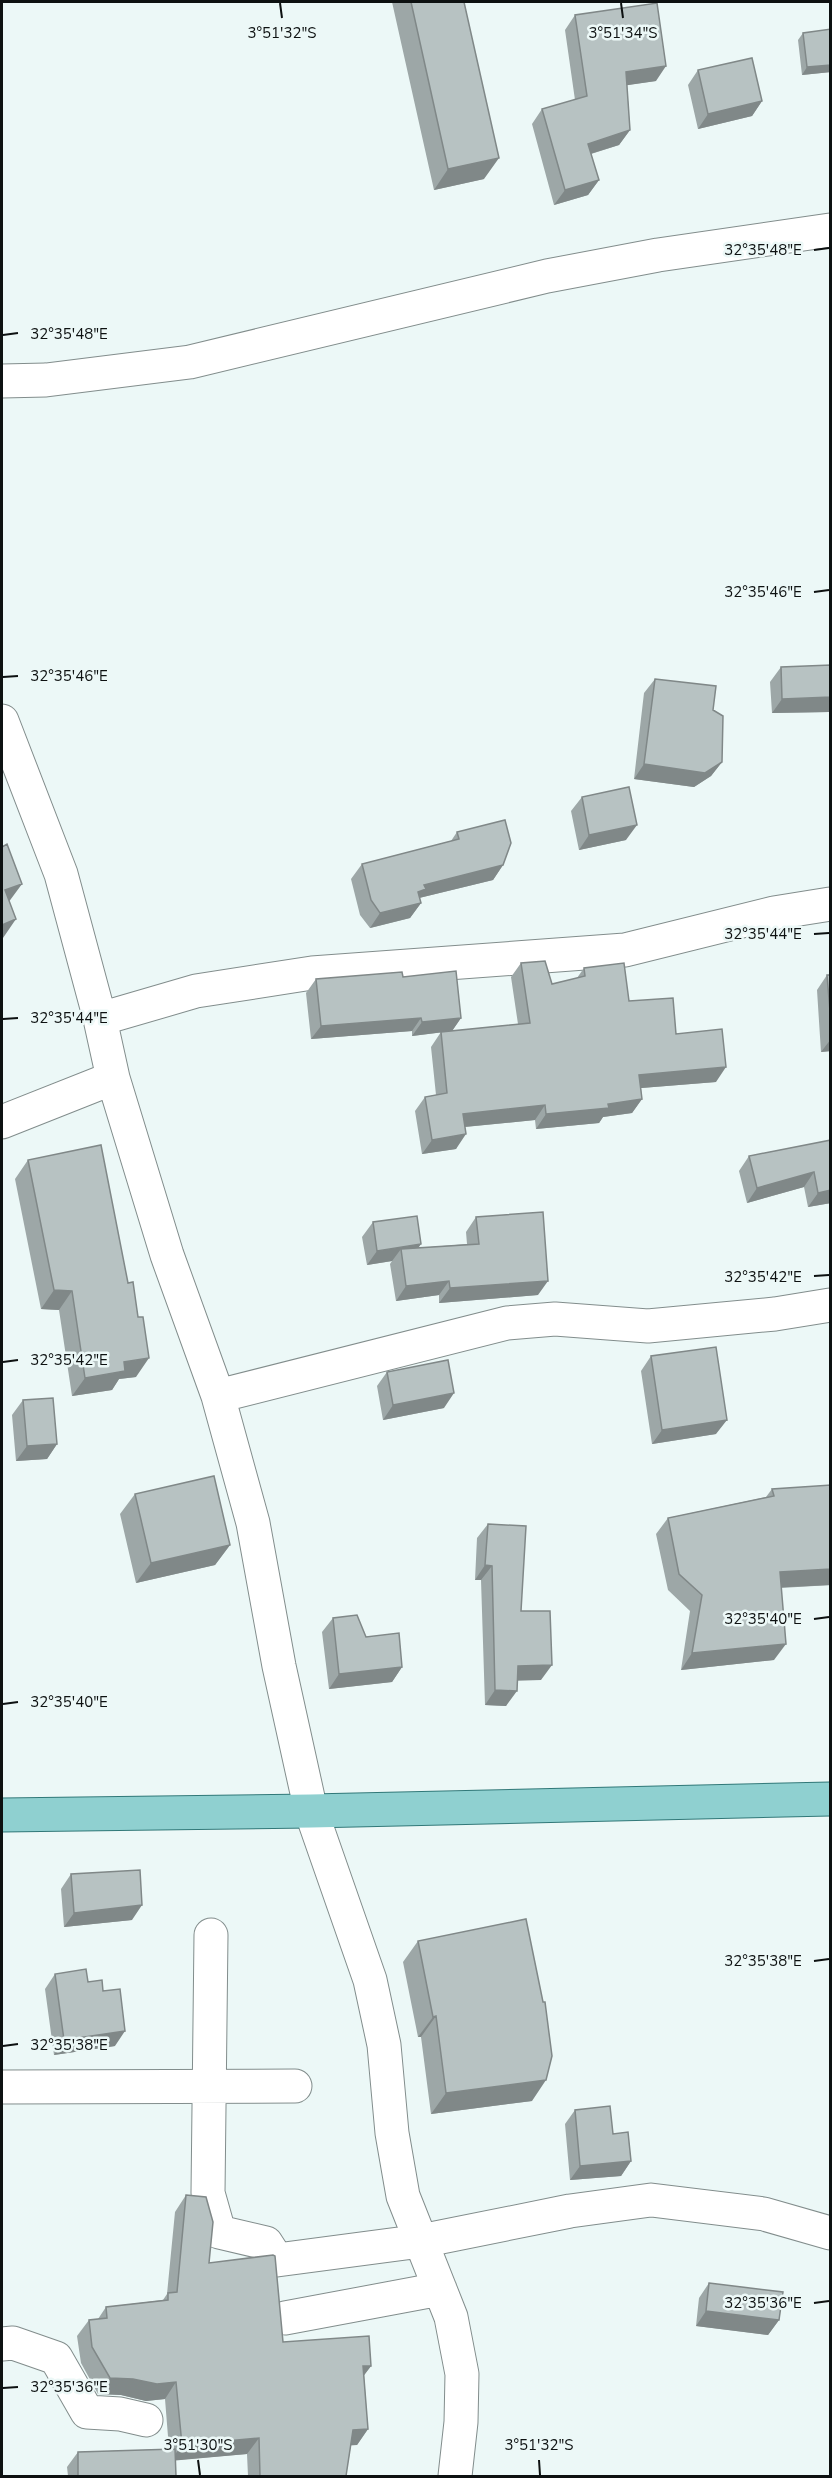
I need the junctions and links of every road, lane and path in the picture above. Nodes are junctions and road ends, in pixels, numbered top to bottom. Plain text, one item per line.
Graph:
1 (831, 230) edge
2 (2, 381) edge
3 (2, 721) edge
4 (831, 904) edge
5 (100, 1019) junction
6 (113, 1078) junction
7 (2, 1122) edge
8 (831, 1305) edge
9 (218, 1396) junction
10 (831, 1799) edge
11 (310, 1811) junction
12 (2, 1815) edge
13 (211, 1935) dead end
14 (295, 2086) dead end
15 (2, 2087) edge
16 (209, 2087) junction
17 (831, 2233) edge
18 (421, 2241) junction
19 (440, 2289) junction
20 (285, 2318) dead end
21 (5, 2339) edge
22 (146, 2420) dead end
23 (455, 2476) edge

1 - 2 street
3 - 5 street
4 - 5 street
5 - 6 street
6 - 7 street
6 - 9 street
8 - 9 street
9 - 11 street
10 - 11 main road
11 - 12 main road
11 - 18 street
13 - 16 street
14 - 16 street
15 - 16 street
16 - 18 street
17 - 18 street
18 - 19 street
19 - 20 street
19 - 23 street
21 - 22 street

